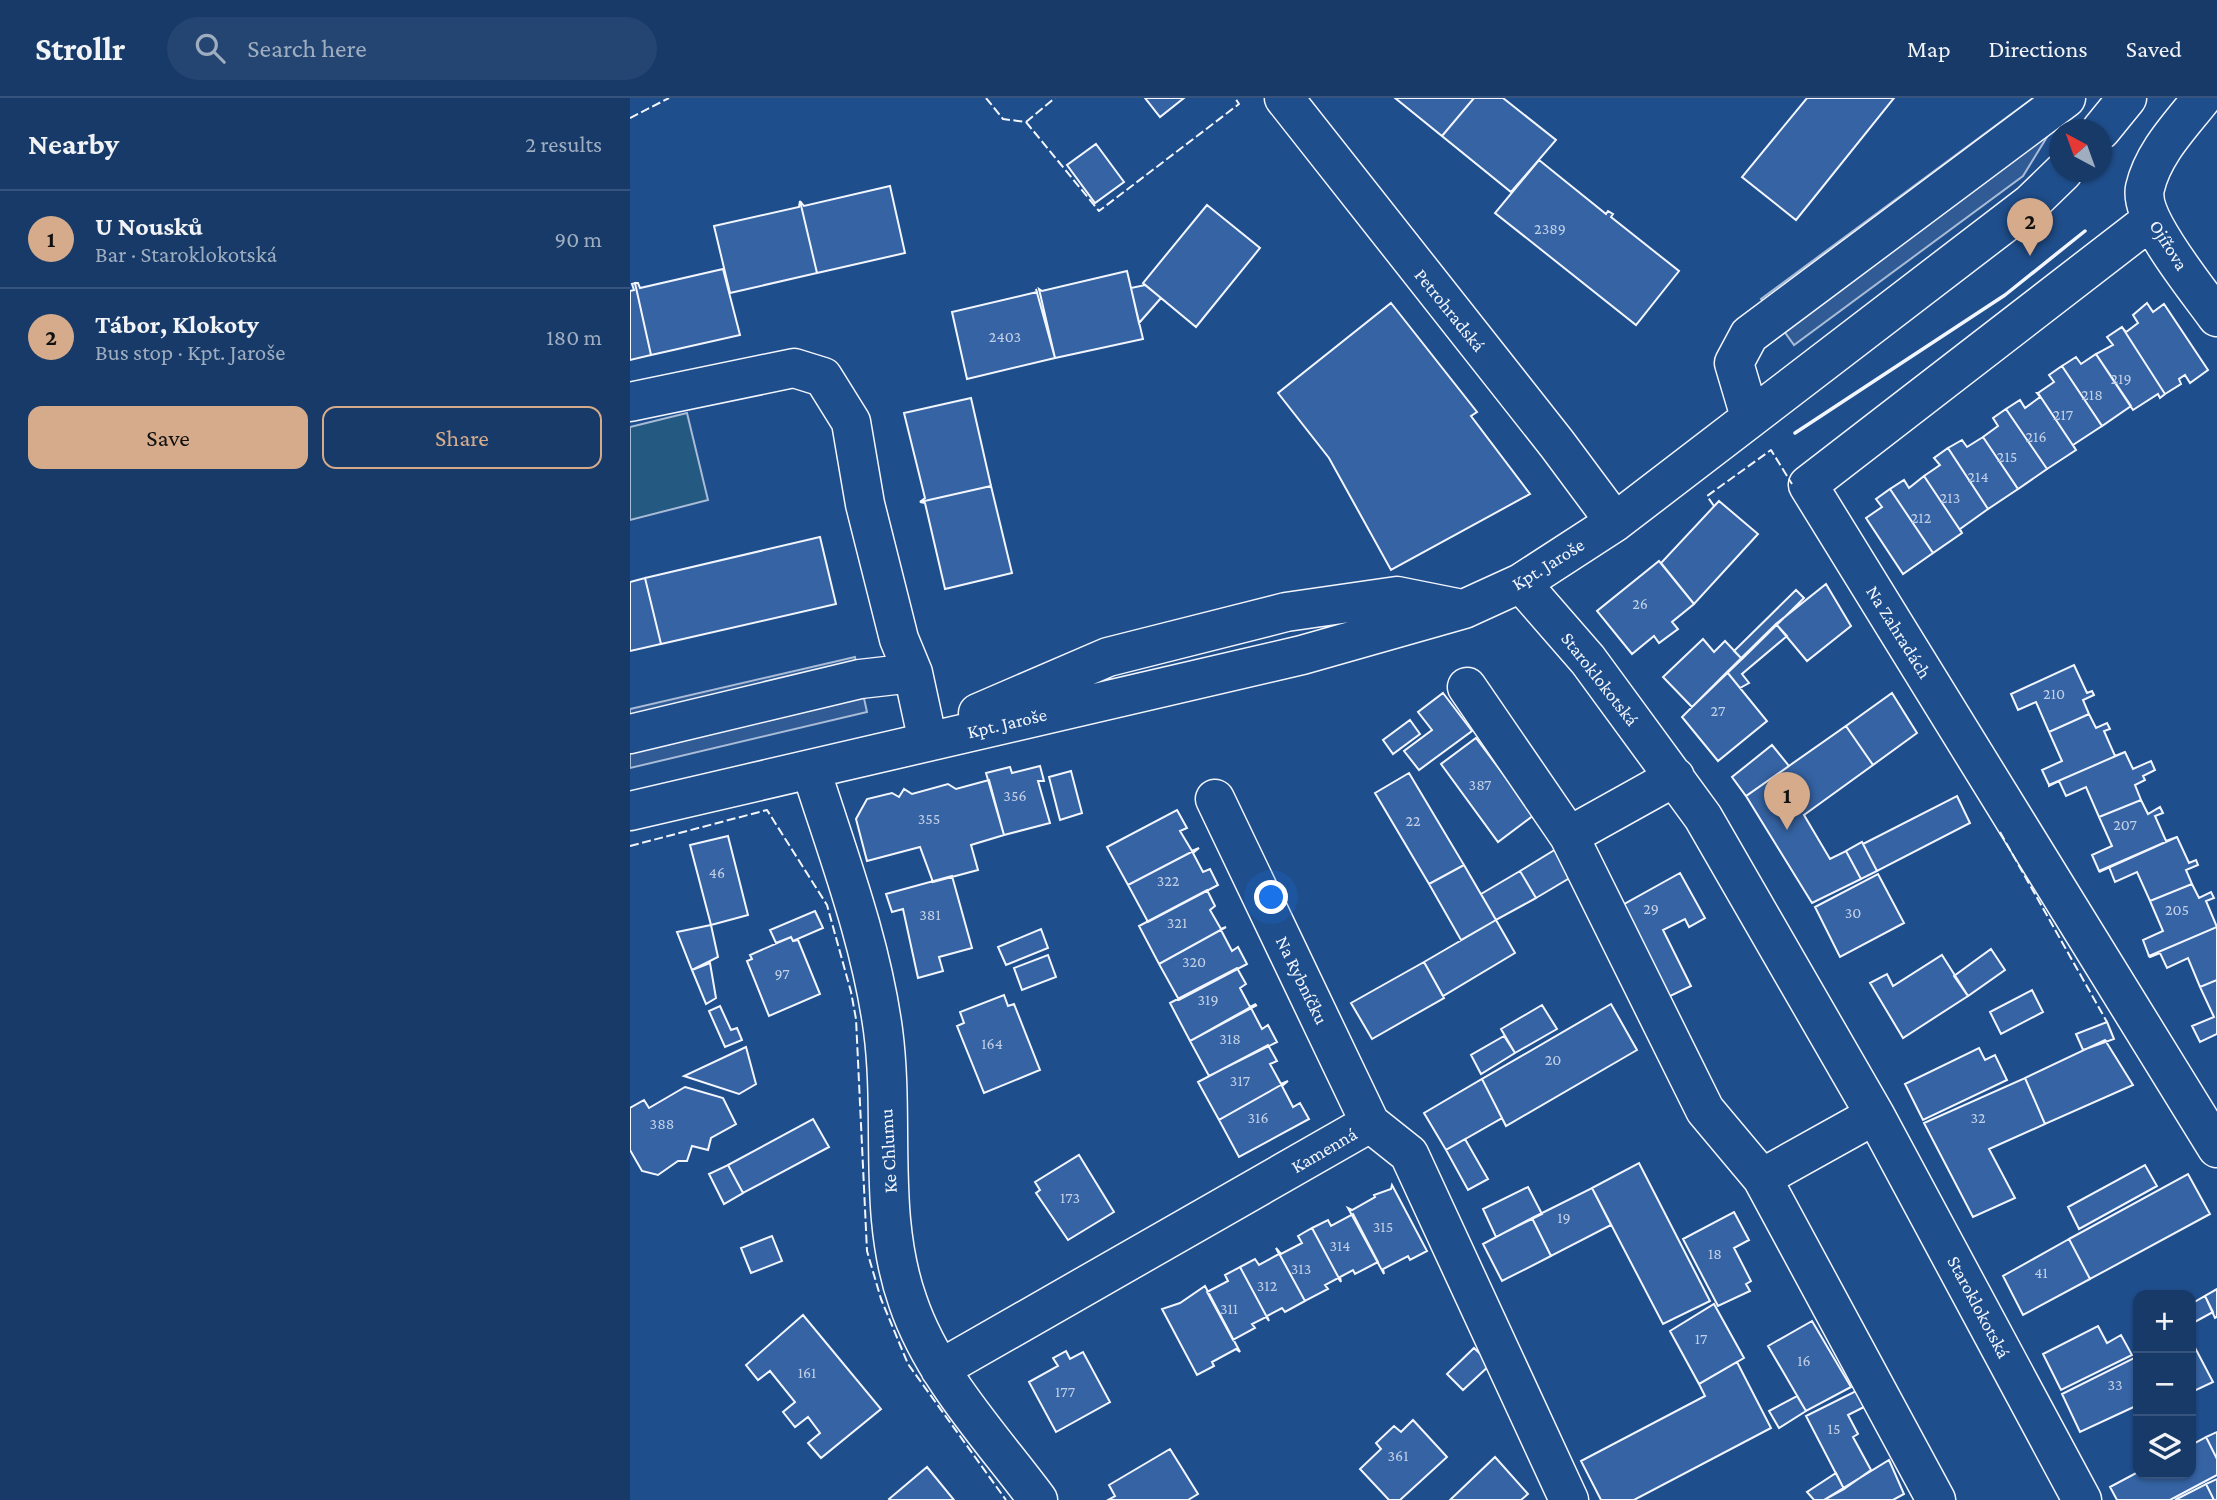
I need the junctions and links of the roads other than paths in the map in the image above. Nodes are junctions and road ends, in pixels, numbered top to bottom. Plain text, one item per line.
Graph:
1 (2066, 98) edge
2 (2127, 98) edge
3 (2202, 98) edge
4 (1286, 99) edge
5 (2110, 119) edge
6 (2053, 182) edge
7 (2151, 220) junction
8 (2217, 317) edge
9 (630, 402) edge
10 (1750, 417) junction
11 (1615, 522) junction
12 (1521, 583) junction
13 (913, 673) junction
14 (1467, 687) dead end
15 (630, 734) edge
16 (928, 742) junction
17 (811, 770) junction
18 (1675, 777) junction
19 (1215, 799) dead end
20 (630, 811) edge
21 (1569, 836) junction
22 (1875, 1115) junction
23 (1370, 1123) junction
24 (2217, 1148) edge
25 (1762, 1178) junction
26 (940, 1369) junction
27 (1038, 1500) edge
28 (1569, 1500) edge
29 (1937, 1500) edge
30 (2082, 1500) edge

1 - 10 street
2 - 5 street
3 - 7 street, Ojířova
4 - 11 street, Petrohradská
6 - 10 street, Kpt. Jaroše
7 - 8 street, Ojířova
7 - 24 street, Na Zahradách
9 - 13 street
10 - 11 street, Kpt. Jaroše
11 - 12 street, Kpt. Jaroše
12 - 16 street, Kpt. Jaroše
12 - 18 street, Staroklokotská
13 - 15 street
13 - 16 street
14 - 21 street
16 - 17 street, Kpt. Jaroše
17 - 20 street, Kpt. Jaroše
17 - 26 street, Ke Chlumu
18 - 21 street
18 - 22 street, Staroklokotská
19 - 23 street, Na Rybníčku
21 - 25 street
22 - 25 street
22 - 30 street, Staroklokotská
23 - 26 street, Kamenná
23 - 28 street, Kamenná
25 - 29 street
26 - 27 street, Ke Chlumu

